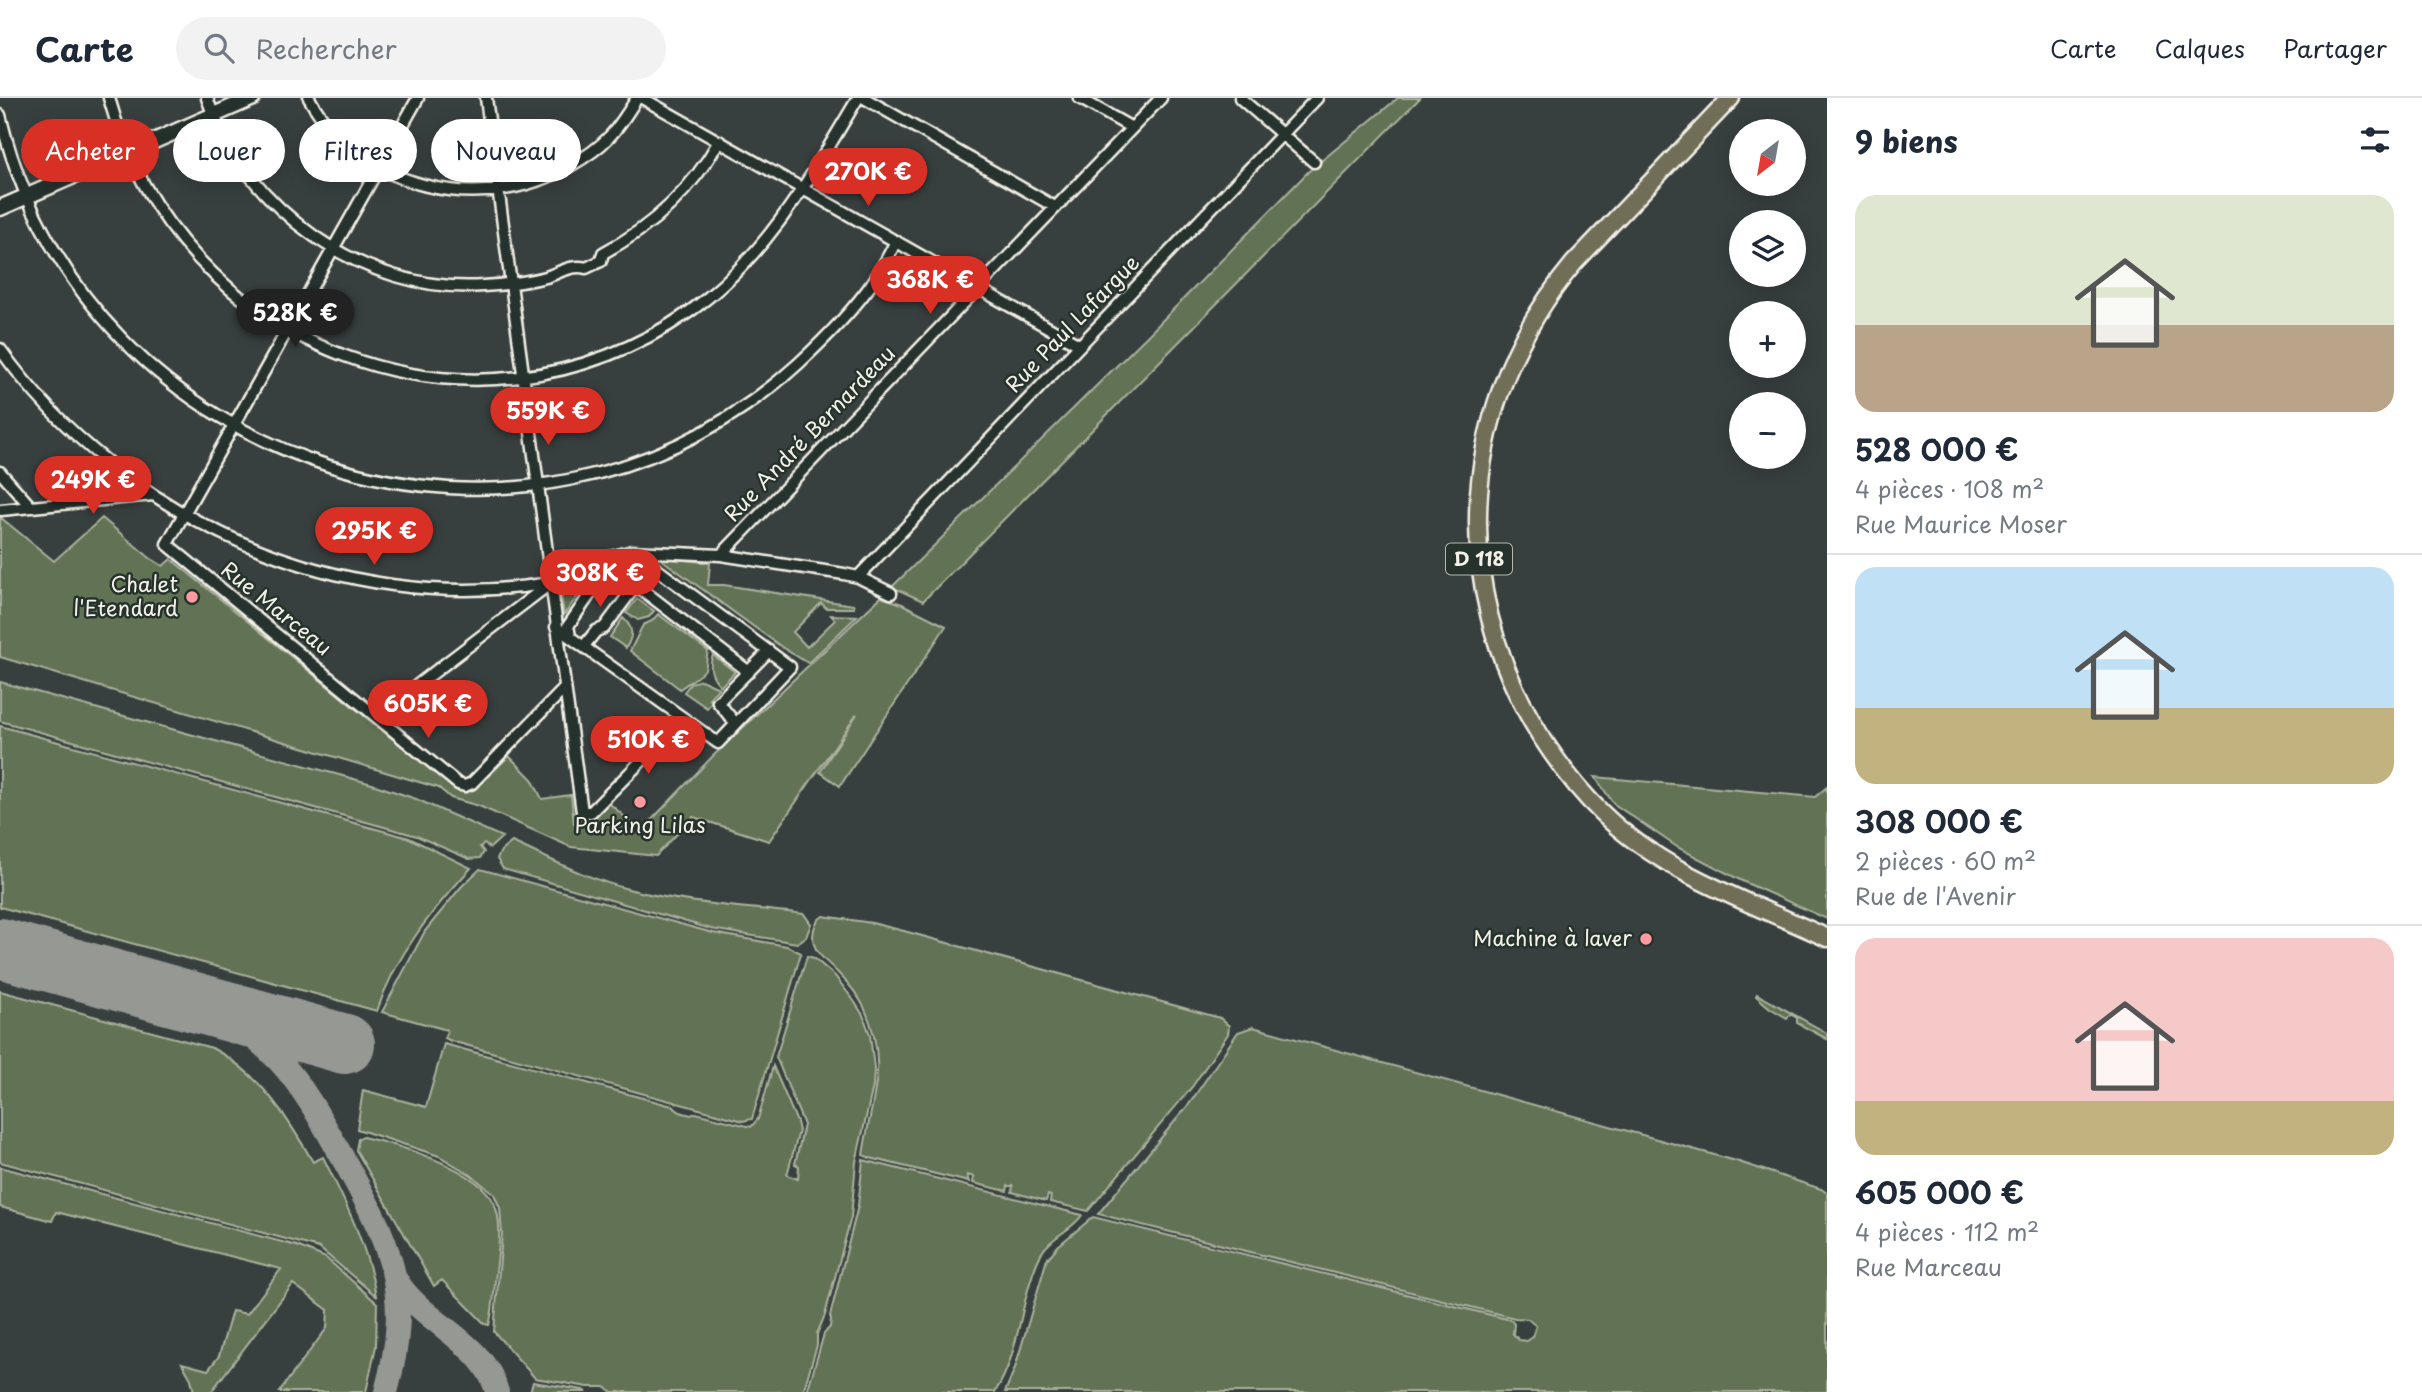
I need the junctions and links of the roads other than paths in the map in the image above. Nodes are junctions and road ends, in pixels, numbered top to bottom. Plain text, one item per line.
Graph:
1 (109, 98) edge
2 (207, 98) edge
3 (253, 98) edge
4 (309, 98) edge
5 (418, 98) edge
6 (486, 98) edge
7 (637, 98) edge
8 (642, 98) edge
9 (861, 98) edge
10 (1079, 98) edge
11 (1161, 98) edge
12 (1240, 98) edge
13 (1317, 98) edge
14 (1731, 98) edge
15 (214, 115) junction
16 (0, 116) edge
17 (116, 119) edge
18 (323, 119) edge
19 (407, 119) edge
20 (1132, 128) junction
21 (1282, 134) junction
22 (159, 139) edge
23 (719, 141) junction
24 (1314, 162) dead end
25 (60, 182) edge
26 (143, 182) edge
27 (372, 182) edge
28 (412, 182) edge
29 (802, 188) junction
30 (498, 191) junction
31 (27, 196) junction
32 (1055, 207) junction
33 (0, 208) edge
34 (896, 241) junction
35 (334, 248) junction
36 (511, 283) junction
37 (978, 288) junction
38 (287, 331) junction
39 (1079, 345) junction
40 (0, 349) edge
41 (523, 376) junction
42 (234, 426) junction
43 (0, 472) edge
44 (537, 485) junction
45 (152, 495) junction
46 (31, 507) junction
47 (1, 510) edge
48 (184, 514) junction
49 (632, 551) junction
50 (721, 555) junction
51 (616, 556) junction
52 (858, 577) junction
53 (550, 583) junction
54 (636, 586) junction
55 (891, 593) dead end
56 (556, 627) junction
57 (569, 636) junction
58 (584, 646) junction
59 (769, 651) junction
60 (749, 672) junction
61 (564, 689) junction
62 (377, 716) junction
63 (683, 719) junction
64 (735, 723) junction
65 (1827, 938) edge

1 - 17 street
2 - 15 street
3 - 15 street
4 - 18 street
5 - 19 street
6 - 30 street
7 - 30 street
8 - 23 street
9 - 29 street
9 - 32 street
10 - 20 street
11 - 20 street, Rue André Bernardeau
12 - 21 street
13 - 21 street, Rue Paul Lafargue
14 - 65 main road, D 118
15 - 22 street
15 - 35 street
16 - 31 street
20 - 32 street, Rue André Bernardeau
21 - 24 street
21 - 39 street, Rue Paul Lafargue
23 - 29 street
23 - 36 street
25 - 31 street
26 - 38 street
27 - 35 street
28 - 30 street
29 - 34 street
29 - 41 street
30 - 36 street
31 - 33 street
31 - 42 street
32 - 37 street, Rue André Bernardeau
34 - 37 street
34 - 44 street
35 - 36 street
35 - 38 street
36 - 41 street
37 - 39 street
37 - 50 street, Rue André Bernardeau
38 - 41 street
38 - 42 street
39 - 52 street, Rue Paul Lafargue
40 - 45 street
41 - 44 street
42 - 44 street
42 - 48 street
43 - 46 street
44 - 53 street
45 - 46 street
45 - 48 street
46 - 47 street
48 - 53 street
48 - 62 street, Rue Marceau
49 - 50 street
49 - 51 street
49 - 59 street
50 - 52 street
51 - 53 street
51 - 54 street
51 - 57 street
52 - 55 street
53 - 56 street
53 - 62 street
54 - 58 street
54 - 60 street
56 - 57 street
56 - 61 street
57 - 58 street
58 - 63 street
59 - 60 street
59 - 64 street
60 - 64 street
61 - 62 street, Rue Marceau
61 - 63 street
63 - 64 street

